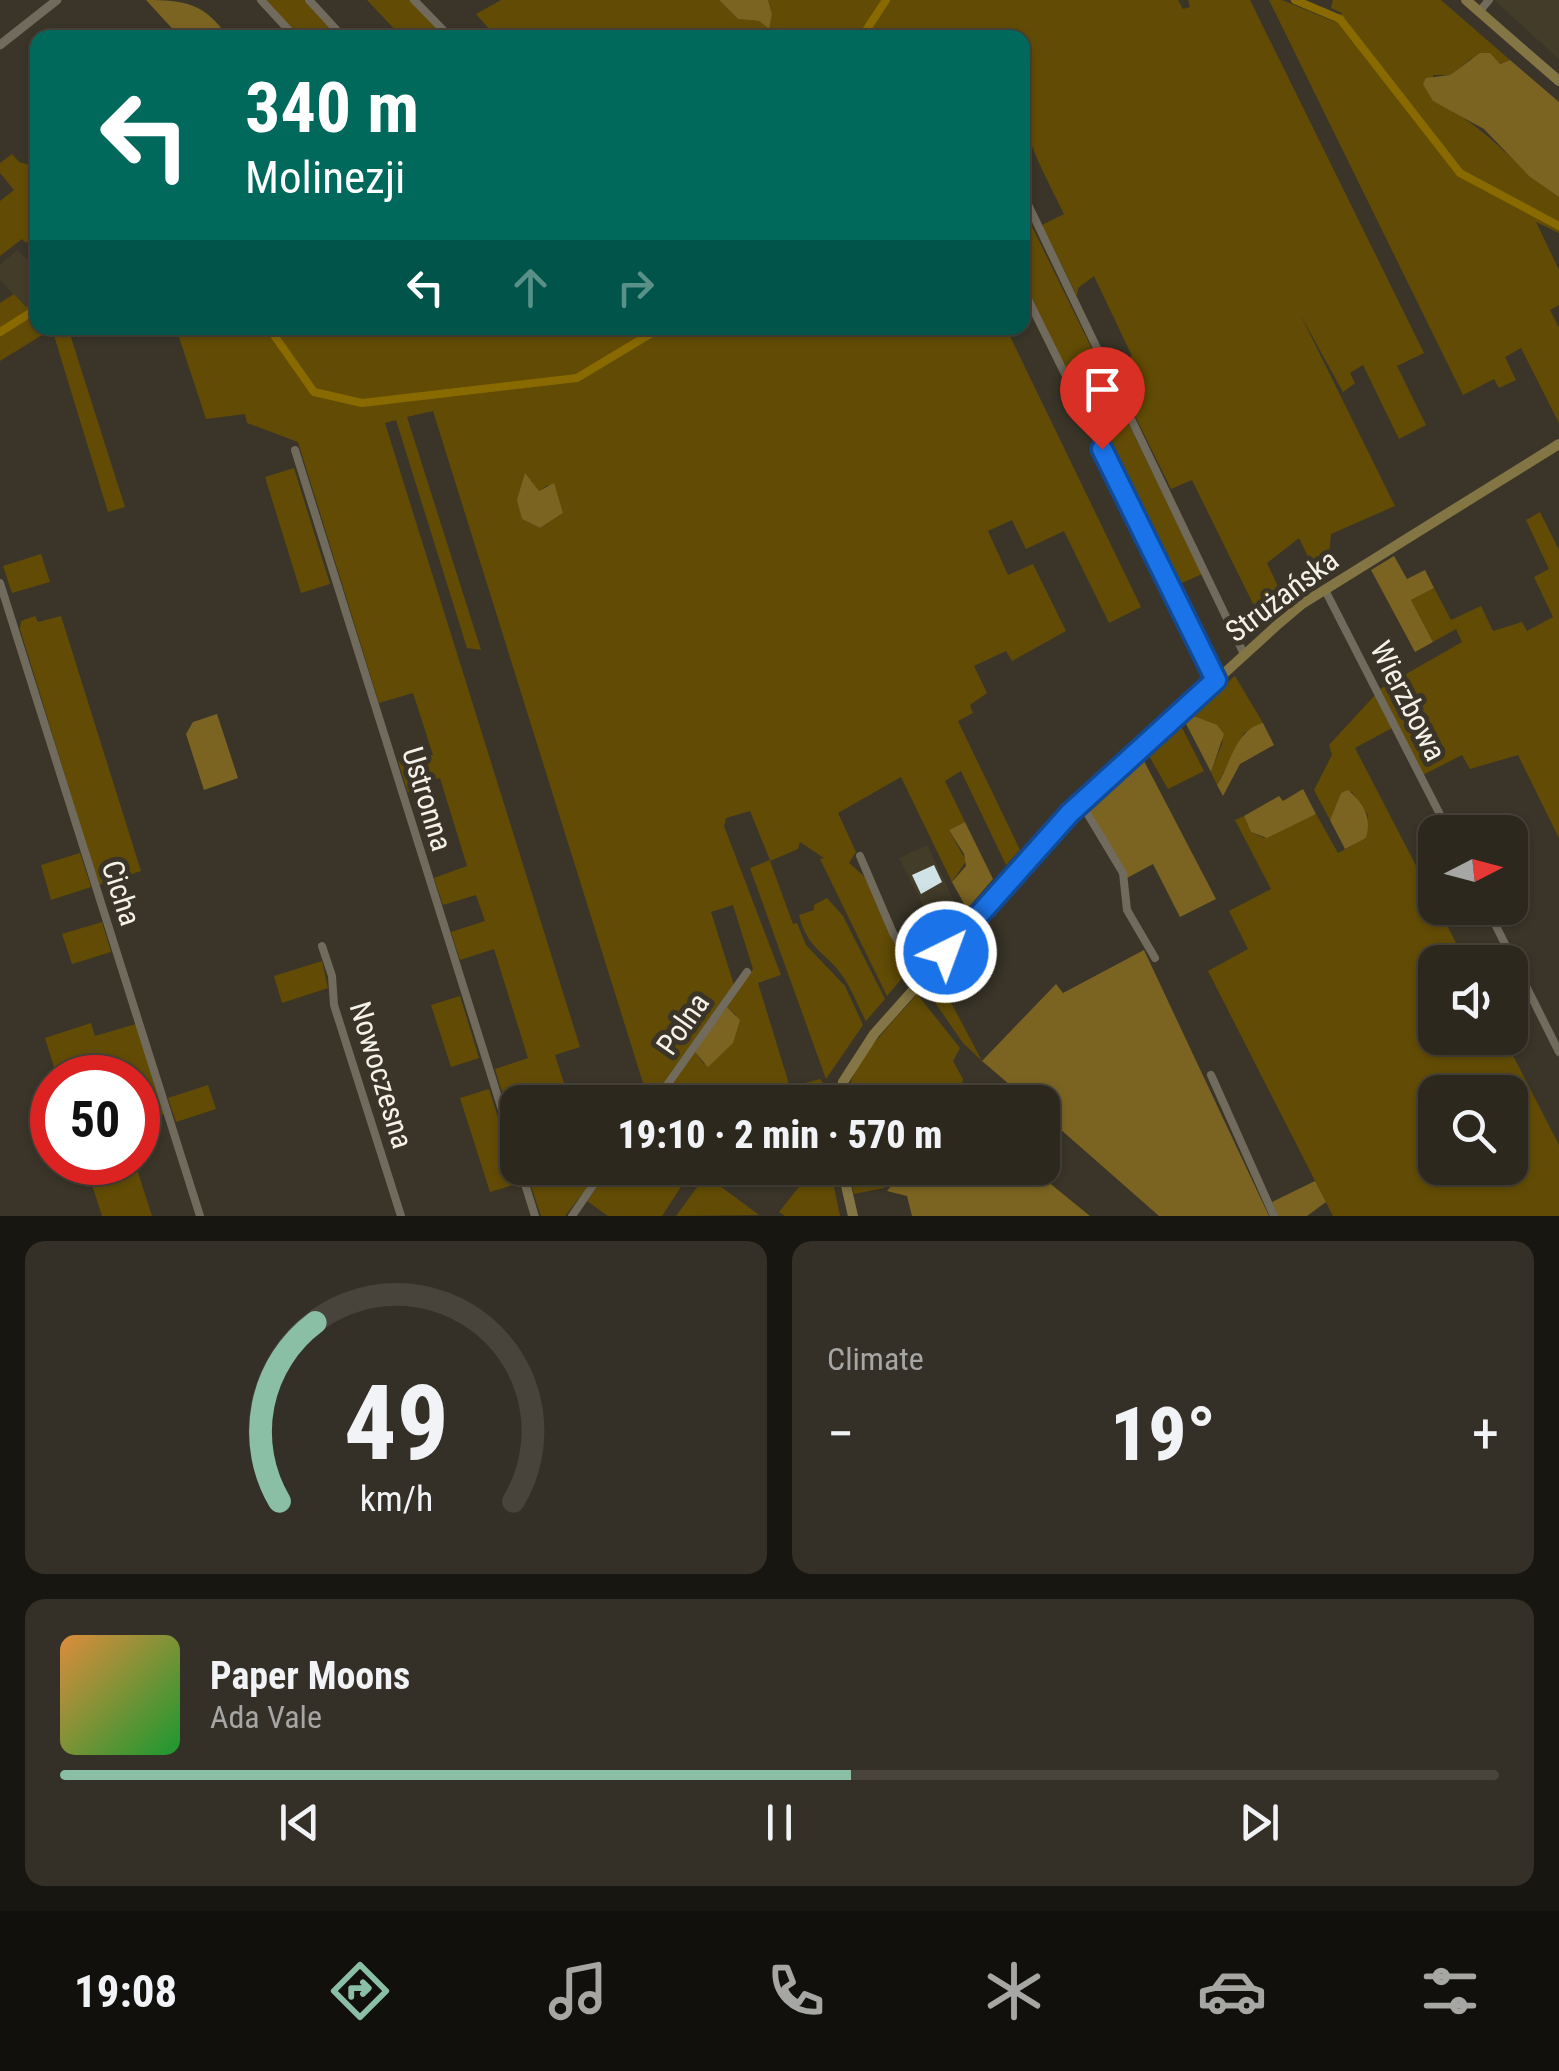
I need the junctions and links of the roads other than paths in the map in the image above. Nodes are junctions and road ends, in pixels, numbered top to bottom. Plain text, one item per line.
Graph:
1 (56, 0) edge
2 (262, 0) edge
3 (309, 0) edge
4 (414, 0) edge
5 (1466, 0) edge
6 (1489, 0) edge
7 (1480, 12) junction
8 (289, 30) edge
9 (337, 30) edge
10 (443, 30) edge
11 (0, 46) edge
12 (1559, 81) edge
13 (1030, 209) edge
14 (1030, 303) edge
15 (1559, 444) edge
16 (296, 450) dead end
17 (0, 583) edge
18 (1325, 590) junction
19 (1244, 654) junction
20 (1216, 680) junction
21 (1081, 803) junction
22 (1440, 815) edge
23 (860, 856) dead end
24 (1496, 925) edge
25 (322, 946) dead end
26 (1155, 958) dead end
27 (747, 972) dead end
28 (922, 979) junction
29 (1559, 1052) edge
30 (1211, 1075) dead end
31 (667, 1085) edge
32 (845, 1085) edge
33 (500, 1103) edge
34 (525, 1185) edge
35 (593, 1185) edge
36 (846, 1185) edge
37 (200, 1216) edge
38 (401, 1216) edge
39 (535, 1216) edge
40 (572, 1216) edge
41 (853, 1216) edge
42 (1274, 1216) edge

1 - 11 street
2 - 8 street
3 - 9 street
4 - 10 street
5 - 7 main road
6 - 7 street
7 - 12 main road
13 - 19 street
14 - 20 street
15 - 18 main road, Strużańska
16 - 33 street, Ustronna
17 - 37 street, Cicha
18 - 19 main road, Strużańska
18 - 22 street, Wierzbowa
19 - 20 main road, Strużańska
20 - 21 main road, Strużańska
21 - 26 street
21 - 28 main road, Strużańska
23 - 28 street
24 - 29 street
25 - 38 street, Nowoczesna
27 - 31 street, Polna
28 - 32 main road, Strużańska
30 - 42 street
34 - 39 street, Ustronna
35 - 40 street
36 - 41 main road

